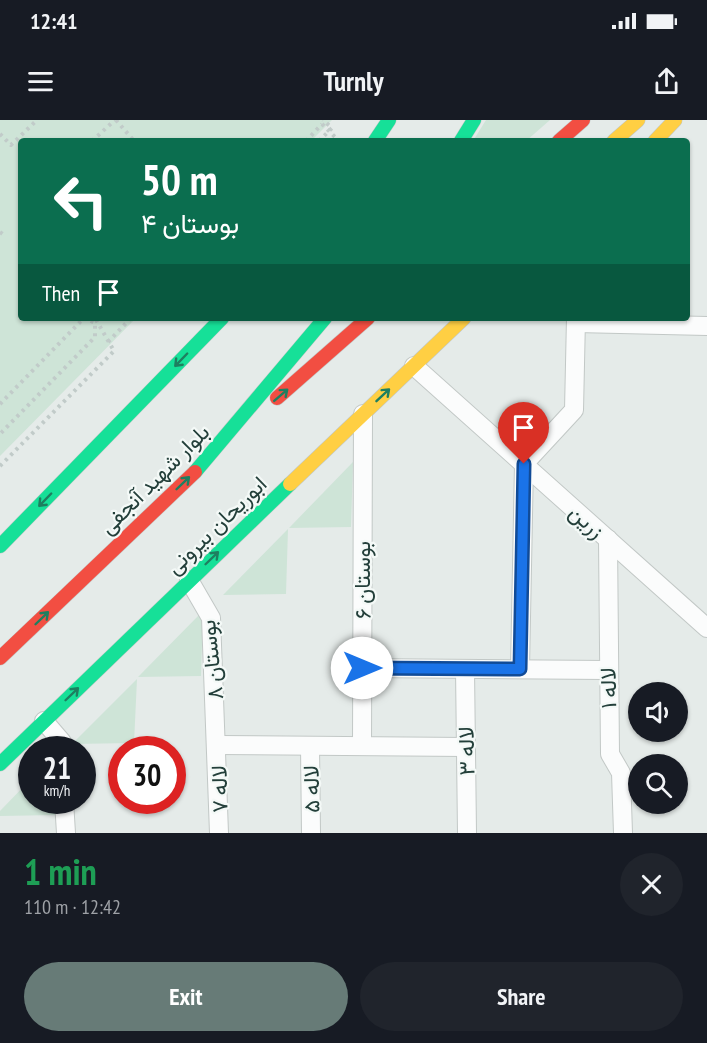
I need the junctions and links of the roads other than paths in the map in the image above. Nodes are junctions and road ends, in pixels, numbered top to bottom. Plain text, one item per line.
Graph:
1 (390, 120) edge
2 (474, 120) edge
3 (583, 120) edge
4 (638, 120) edge
5 (675, 120) edge
6 (377, 138) edge
7 (463, 138) edge
8 (562, 138) edge
9 (617, 138) edge
10 (661, 138) edge
11 (219, 321) edge
12 (323, 321) edge
13 (365, 321) edge
14 (461, 321) edge
15 (576, 321) edge
16 (620, 321) edge
17 (664, 322) edge
18 (707, 326) edge
19 (414, 366) junction
20 (363, 414) junction
21 (206, 461) junction
22 (524, 464) junction
23 (608, 539) junction
24 (0, 546) edge
25 (189, 580) junction
26 (707, 628) edge
27 (0, 658) edge
28 (362, 668) junction
29 (465, 669) junction
30 (520, 669) junction
31 (607, 670) junction
32 (44, 721) junction
33 (57, 736) edge
34 (218, 745) junction
35 (310, 746) junction
36 (362, 746) junction
37 (466, 747) junction
38 (0, 764) edge
39 (65, 814) edge
40 (66, 833) edge
41 (219, 833) edge
42 (311, 833) edge
43 (467, 833) edge
44 (623, 833) edge

1 - 6 main road
2 - 7 main road
3 - 8 main road
4 - 9 main road
5 - 10 main road
11 -> 24 main road
12 - 21 main road, بلوار شهید آنجفی
21 -> 13 main road
14 - 19 main road, ابوریحان بیرونی
15 - 22 street
16 - 17 street
17 - 18 street
20 -> 19 main road, ابوریحان بیرونی
19 - 22 street, زرین
25 -> 20 main road, ابوریحان بیرونی
20 - 28 street, بوستان ۶
27 -> 21 main road, بلوار شهید آنجفی
22 - 23 street, زرین
22 - 30 street
23 - 26 street, زرین
23 - 31 street, لاله ۱
32 -> 25 main road, ابوریحان بیرونی
25 - 34 street, بوستان ۸
28 - 29 street
28 - 36 street, بوستان ۶
29 - 30 street
29 - 37 street, لاله ۳
30 - 31 street
31 - 44 street, لاله ۱
32 - 33 street
32 - 38 main road, ابوریحان بیرونی
34 - 35 street
34 - 41 street, لاله ۷
35 - 36 street
35 - 42 street, لاله ۵
36 - 37 street
37 - 43 street, لاله ۳
39 - 40 street

